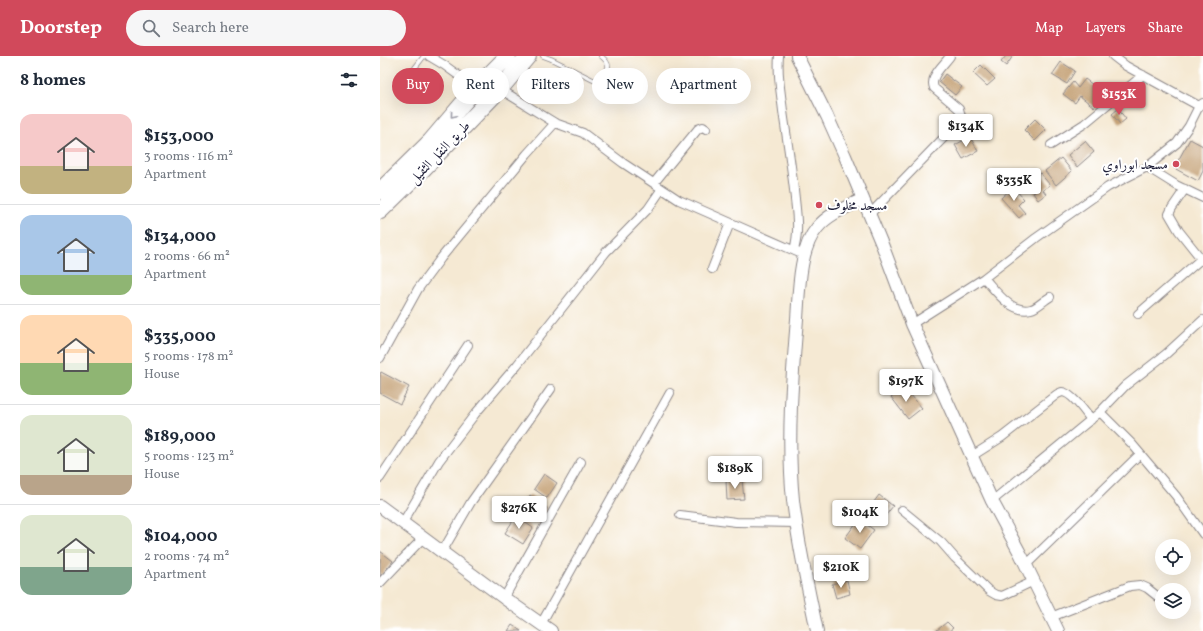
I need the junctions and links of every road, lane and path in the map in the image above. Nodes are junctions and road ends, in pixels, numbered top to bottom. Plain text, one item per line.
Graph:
1 (424, 56) edge
2 (429, 56) edge
3 (508, 56) edge
4 (528, 56) edge
5 (543, 56) edge
6 (601, 56) edge
7 (779, 56) edge
8 (950, 56) edge
9 (1113, 56) edge
10 (800, 57) edge
11 (415, 68) edge
12 (496, 68) edge
13 (452, 70) edge
14 (1143, 75) junction
15 (509, 78) edge
16 (509, 94) edge
17 (462, 104) edge
18 (486, 104) edge
19 (1201, 105) edge
20 (556, 123) junction
21 (706, 128) dead end
22 (1051, 145) dead end
23 (1147, 167) junction
24 (654, 183) junction
25 (662, 190) junction
26 (1185, 190) junction
27 (380, 191) edge
28 (1203, 198) edge
29 (863, 199) junction
30 (380, 211) edge
31 (869, 215) junction
32 (730, 223) junction
33 (799, 253) junction
34 (1202, 260) edge
35 (712, 269) dead end
36 (984, 278) junction
37 (1050, 296) dead end
38 (1138, 314) dead end
39 (1203, 320) edge
40 (912, 324) junction
41 (468, 345) dead end
42 (380, 358) edge
43 (551, 389) dead end
44 (670, 393) dead end
45 (1100, 412) junction
46 (1091, 420) junction
47 (1140, 454) junction
48 (972, 456) junction
49 (581, 462) dead end
50 (380, 478) edge
51 (992, 501) junction
52 (380, 506) edge
53 (902, 510) dead end
54 (680, 515) dead end
55 (796, 523) junction
56 (402, 524) junction
57 (1203, 534) edge
58 (423, 538) junction
59 (442, 552) junction
60 (1026, 565) junction
61 (1034, 581) junction
62 (380, 583) edge
63 (1155, 594) edge
64 (504, 598) junction
65 (1051, 618) junction
66 (546, 628) edge
67 (817, 631) edge
68 (1058, 631) edge

1 - 11 lane
2 - 13 street
3 - 12 highway, طريق النقل الثقيل
4 - 15 highway, طريق النقل الثقيل
5 - 6 lane
7 - 33 street
8 - 31 street
9 - 14 street
10 - 29 street
14 - 19 street
14 - 22 street
16 - 20 street
17 -> 27 highway, طريق النقل الثقيل
18 - 30 highway, طريق النقل الثقيل
19 - 23 street
20 - 24 street
20 - 42 street
21 - 24 street
23 - 26 street
23 - 36 street
24 - 25 street
25 - 32 street
25 - 56 street
26 - 28 street
26 - 34 street
29 - 31 street
29 - 33 street
31 - 40 street
32 - 33 street
32 - 35 street
33 - 55 street
34 - 38 street
36 - 37 street
36 - 40 street
39 - 45 street
40 - 48 street
41 - 50 street
43 - 59 street
44 - 66 street
45 - 46 street
45 - 47 street
46 - 48 street
46 - 51 street
47 - 57 street
47 - 60 street
48 - 51 street
49 - 64 street
51 - 60 street
52 - 56 street
53 - 61 street
54 - 55 street
55 - 67 street
56 - 58 street
58 - 59 street
58 - 62 street
59 - 64 street
60 - 61 street
61 - 65 street
63 - 65 street
64 - 66 street
65 - 68 street

